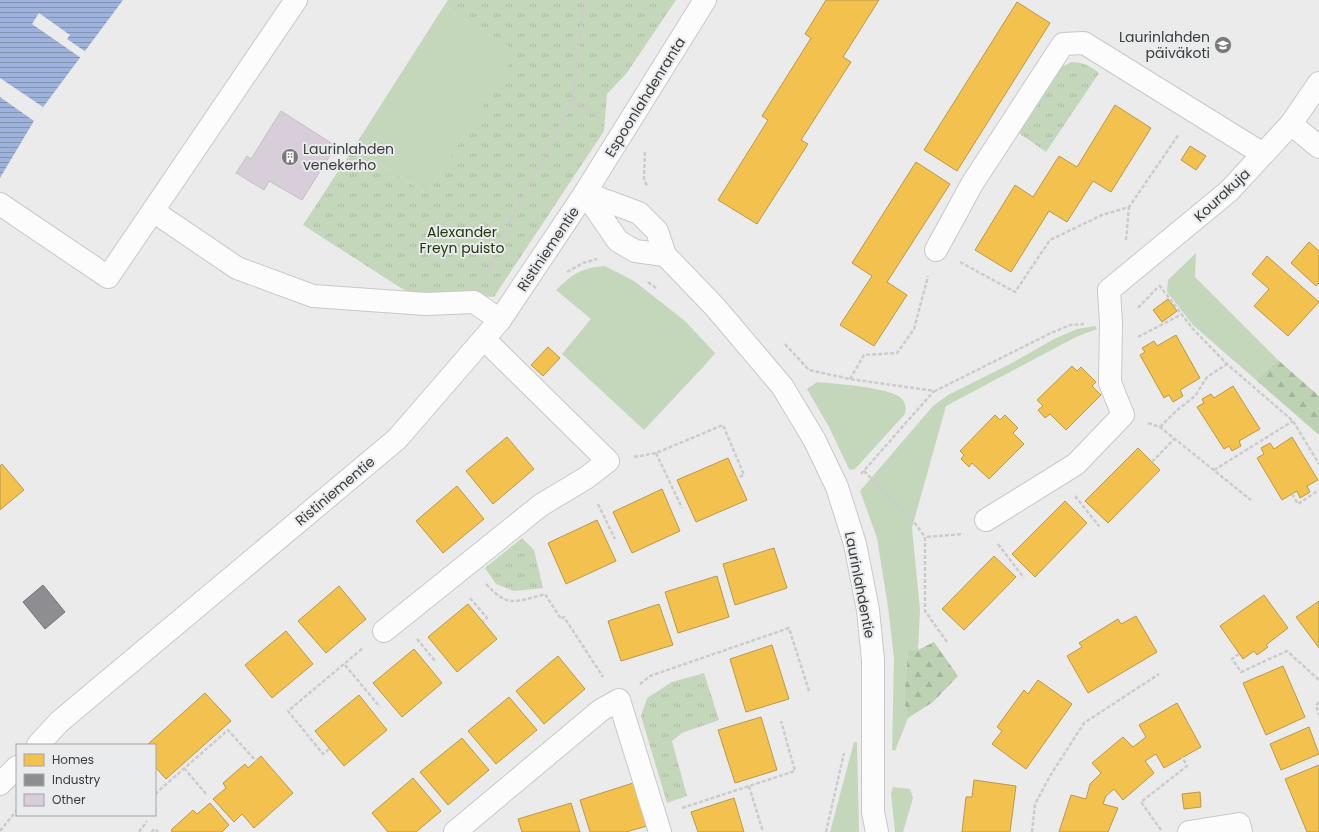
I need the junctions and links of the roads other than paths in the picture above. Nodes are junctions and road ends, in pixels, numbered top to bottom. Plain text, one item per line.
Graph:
1 (296, 0) edge
2 (705, 0) edge
3 (1319, 83) edge
4 (1291, 124) junction
5 (1319, 147) edge
6 (1263, 154) junction
7 (585, 193) junction
8 (0, 204) edge
9 (152, 211) junction
10 (936, 250) road end
11 (665, 255) junction
12 (500, 320) junction
13 (484, 339) junction
14 (986, 520) dead end
15 (384, 631) road end
16 (39, 744) edge
17 (16, 768) edge
18 (0, 784) edge
19 (657, 824) edge
20 (455, 832) edge
21 (877, 832) edge
22 (1189, 832) edge
23 (1241, 832) edge

1 - 9 street
2 - 7 street, Espoonlahdenranta
3 - 4 street, Kourakuja
4 - 5 street
4 - 6 street, Kourakuja
6 - 10 street
6 - 14 street, Kourakuja
7 - 11 street
7 - 11 street, Laurinlahdentie
7 - 12 street, Ristiniementie
8 - 9 street
9 - 12 street
11 - 21 street, Laurinlahdentie
12 - 13 street, Ristiniementie
13 - 15 street
13 - 16 street, Ristiniementie
17 - 18 street
19 - 20 street
22 - 23 street

